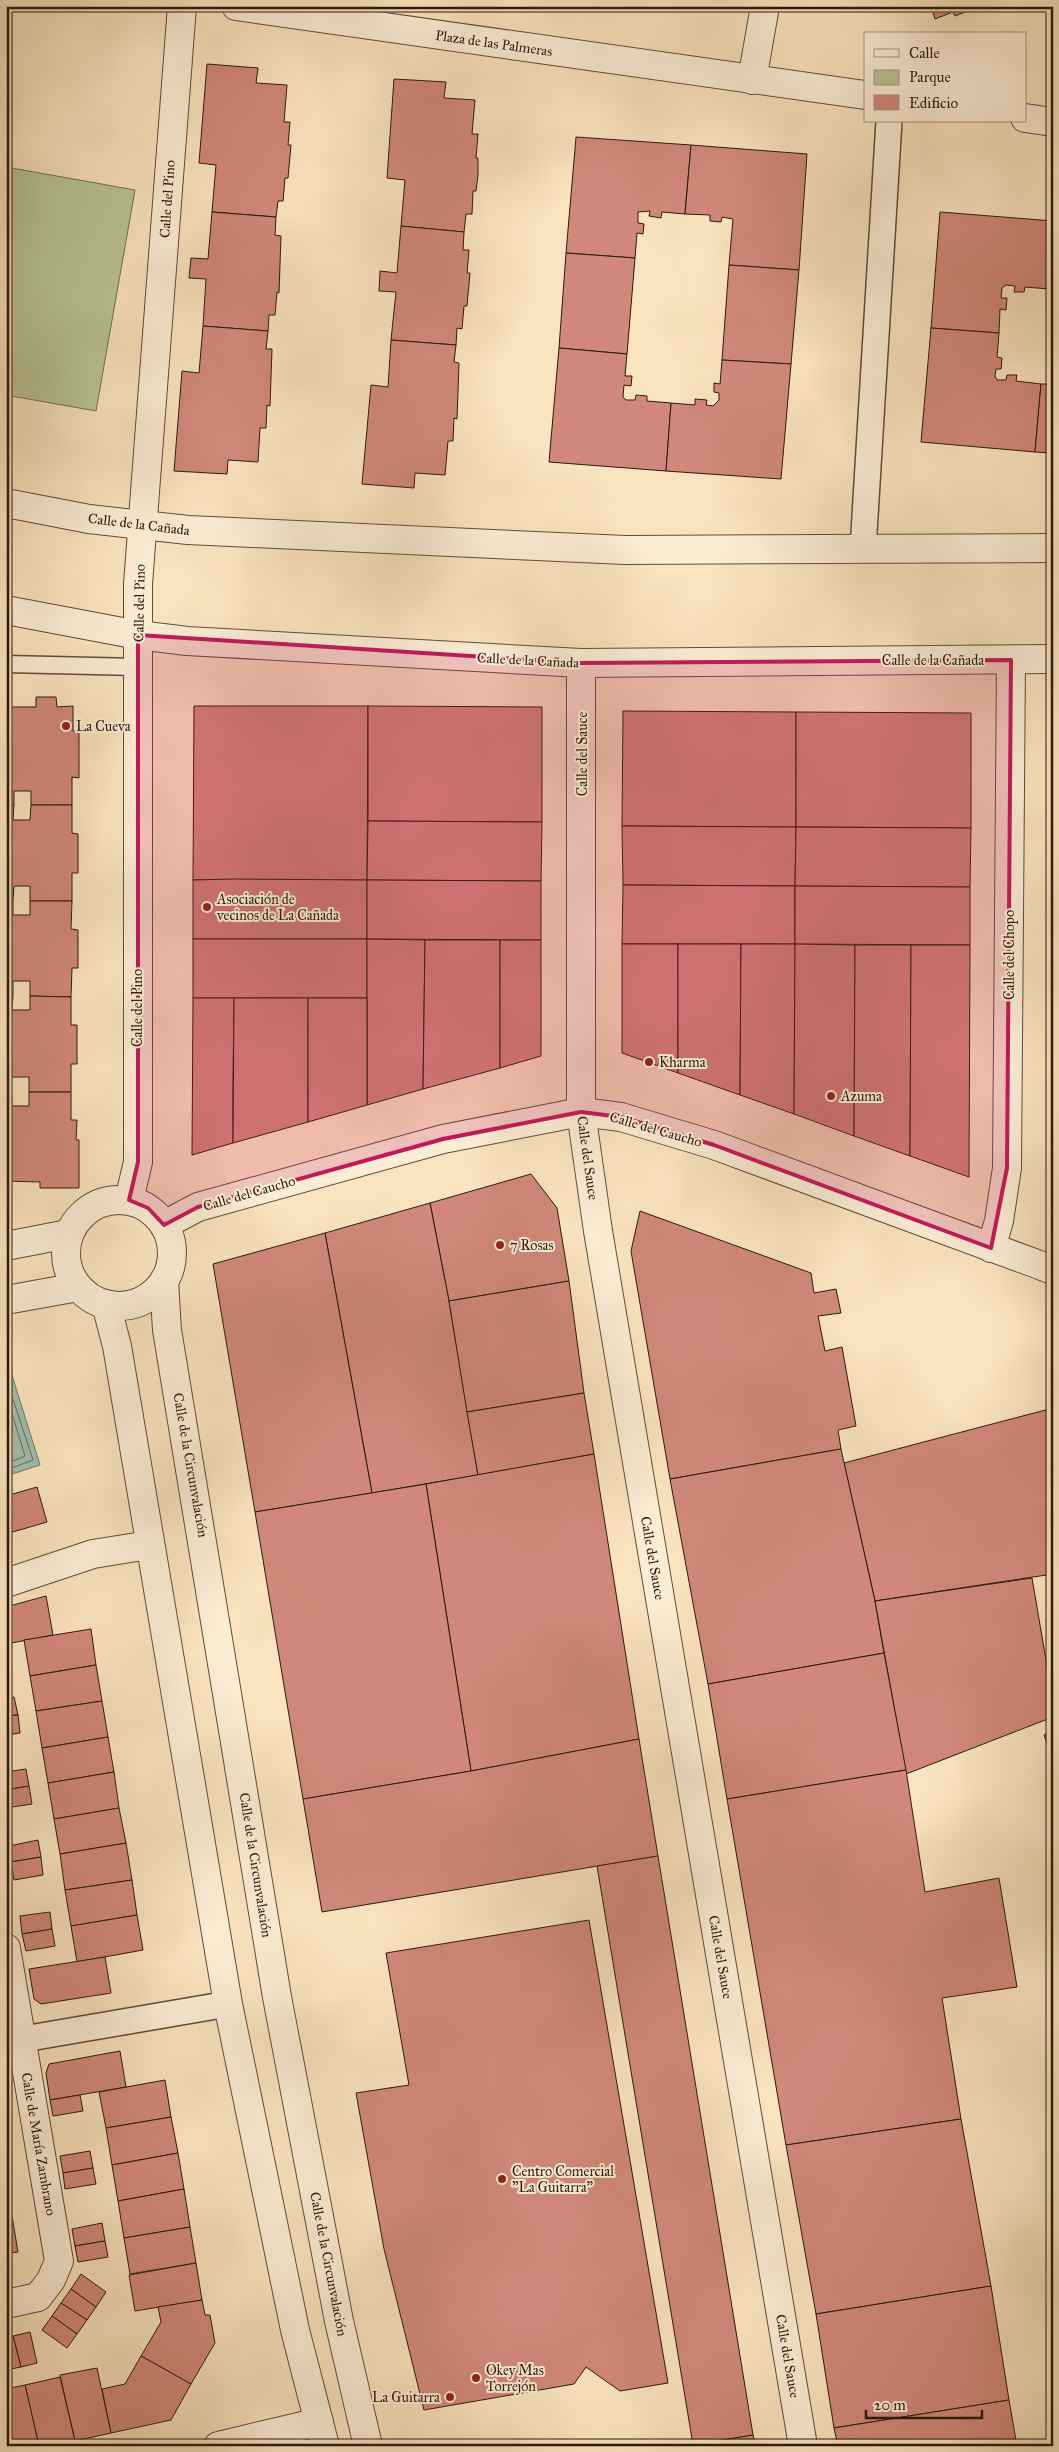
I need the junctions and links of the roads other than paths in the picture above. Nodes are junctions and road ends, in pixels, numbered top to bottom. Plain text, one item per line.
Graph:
1 (182, 6) edge
2 (236, 6) edge
3 (764, 6) edge
4 (752, 80) junction
5 (864, 95) edge
6 (1026, 118) edge
7 (889, 122) edge
8 (1053, 122) edge
9 (6, 503) edge
10 (143, 526) junction
11 (1053, 548) edge
12 (863, 549) junction
13 (6, 610) edge
14 (138, 635) junction
15 (1053, 659) edge
16 (1011, 660) junction
17 (581, 663) junction
18 (6, 664) edge
19 (138, 667) junction
20 (581, 1112) junction
21 (129, 1200) junction
22 (164, 1225) junction
23 (68, 1234) junction
24 (6, 1246) edge
25 (992, 1248) junction
26 (1053, 1270) edge
27 (164, 1281) junction
28 (78, 1287) junction
29 (6, 1300) edge
30 (106, 1304) junction
31 (149, 1545) junction
32 (6, 1583) edge
33 (6, 1948) edge
34 (228, 2004) junction
35 (14, 2040) edge
36 (6, 2304) edge
37 (322, 2434) edge
38 (218, 2446) edge
39 (368, 2446) edge
40 (804, 2446) edge

1 - 10 street, Calle del Pino
2 - 4 street, Plaza de las Palmeras
3 - 4 street
4 - 5 street, Plaza de las Palmeras
6 - 8 street
7 - 12 street
9 - 10 street, Calle de la Cañada
10 - 12 street, Calle de la Cañada
10 - 14 street, Calle del Pino
11 - 12 street, Calle de la Cañada
13 - 14 street, Calle de la Cañada
14 - 17 street, Calle de la Cañada
14 - 19 street, Calle del Pino
15 - 16 street, Calle de la Cañada
16 - 17 street, Calle de la Cañada
16 - 25 street, Calle del Chopo
17 - 20 street, Calle del Sauce
18 - 19 lane
19 - 21 street, Calle del Pino
20 - 22 street, Calle del Caucho
20 - 25 street, Calle del Caucho
20 - 40 street, Calle del Sauce
21 - 22 street
21 - 23 street
22 - 27 street
23 - 24 street
23 - 28 street
25 - 26 street, Calle del Caucho
27 - 30 street
27 - 39 street, Calle de la Circunvalación
28 - 29 street
28 - 30 street
30 - 31 street
31 - 32 street
31 - 34 street
33 - 35 street, Calle de María Zambrano
34 - 35 street
34 - 37 street
35 - 36 street, Calle de María Zambrano
37 - 38 street

